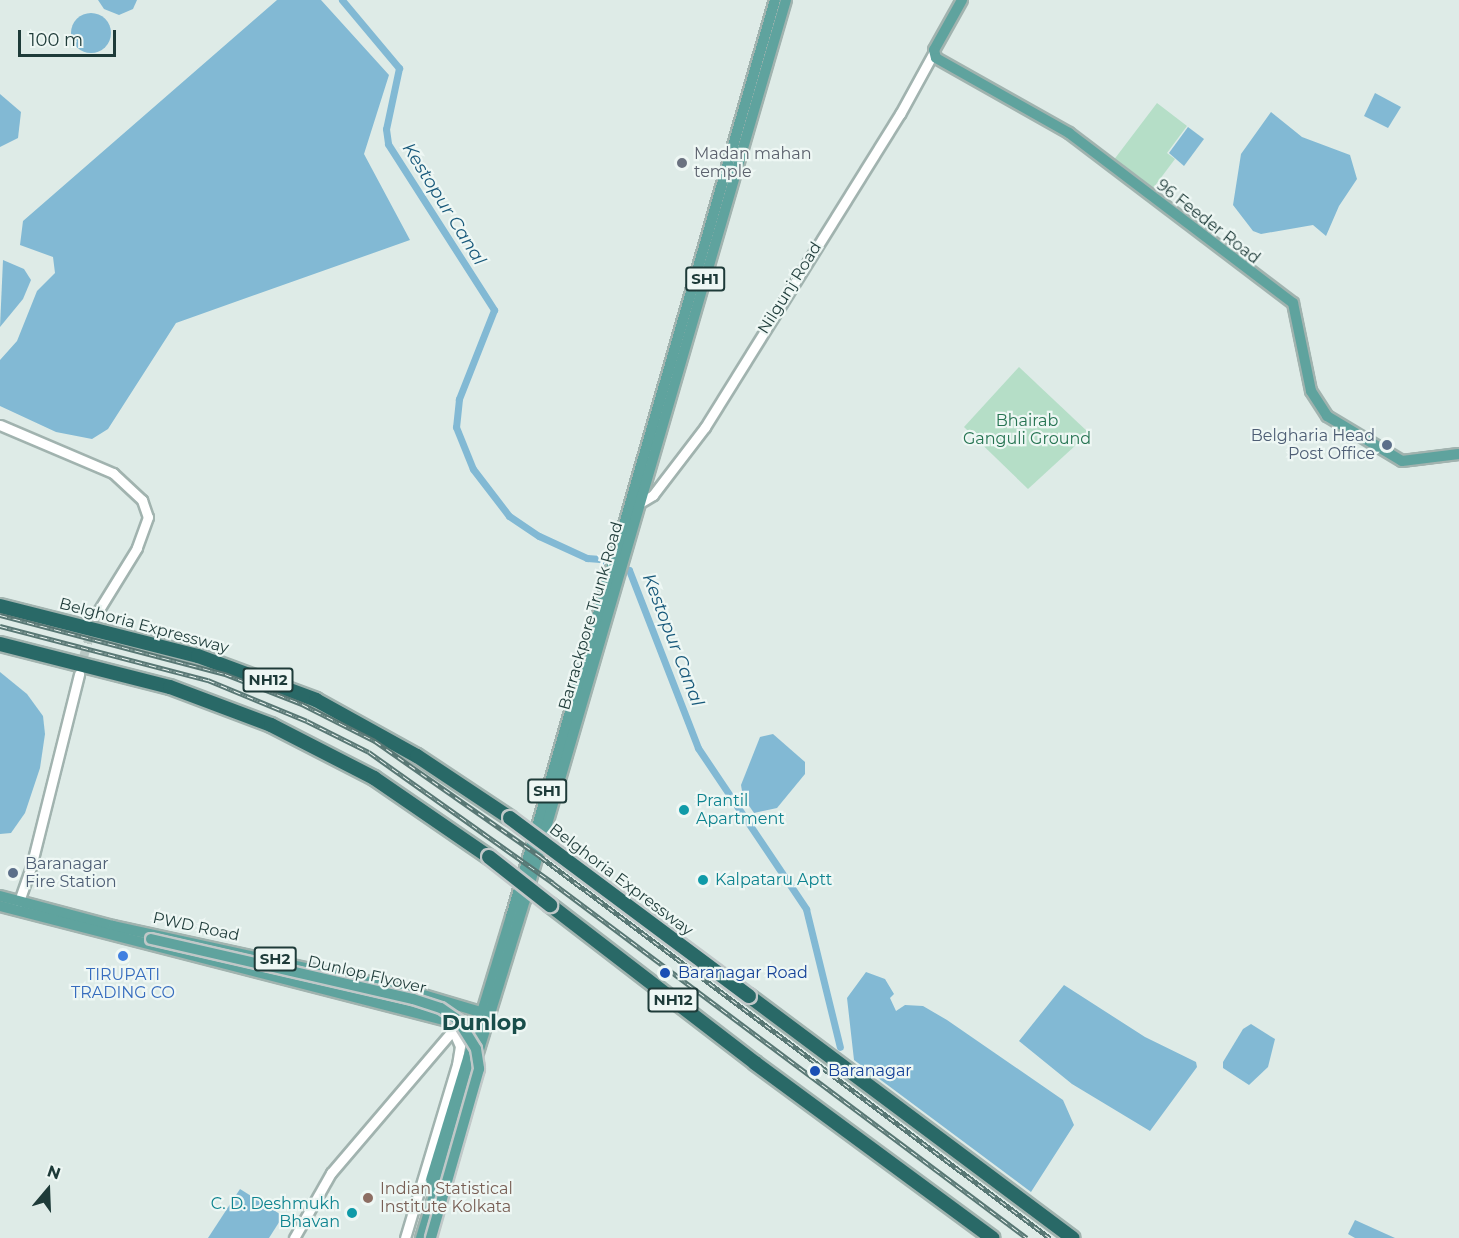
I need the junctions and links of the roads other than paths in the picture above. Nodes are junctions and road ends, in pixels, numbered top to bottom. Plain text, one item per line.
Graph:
1 (775, 0) edge
2 (786, 0) edge
3 (962, 0) edge
4 (934, 52) junction
5 (0, 425) edge
6 (1459, 454) edge
7 (634, 506) junction
8 (0, 606) edge
9 (95, 616) tunnel mouth
10 (0, 644) edge
11 (79, 674) tunnel mouth
12 (0, 896) edge
13 (0, 906) edge
14 (17, 906) junction
15 (113, 926) junction
16 (486, 1014) junction
17 (444, 1018) junction
18 (454, 1029) junction
19 (481, 1030) junction
20 (294, 1238) edge
21 (405, 1238) edge
22 (414, 1238) edge
23 (421, 1238) edge
24 (431, 1238) edge
25 (992, 1238) edge
26 (1073, 1238) edge

1 - 7 main road, Barrackpore Trunk Road / SH1
2 - 7 main road, Barrackpore Trunk Road / SH1
3 - 4 main road
4 - 6 main road, 96 Feeder Road
4 - 7 street, Nilgunj Road
5 - 9 street
7 - 16 main road, Barrackpore Trunk Road / SH1
8 - 26 highway, Belghoria Expressway / NH12, bridge
10 - 25 highway, NH12, bridge
11 - 14 street
12 - 14 main road, PWD Road / SH2
13 - 14 main road, PWD Road / SH2
14 - 15 main road, PWD Road / SH2
14 - 17 main road, PWD Road / SH2
15 - 16 main road, PWD Road / SH2
15 - 24 main road, Dunlop Flyover, bridge
16 - 19 main road, Barrackpore Trunk Road / SH1
17 - 18 street
17 - 19 main road, PWD Road / SH2
18 - 20 street
18 - 21 street
19 - 22 main road, Barrackpore Trunk Road / SH1
19 - 23 main road, Barrackpore Trunk Road / SH1

